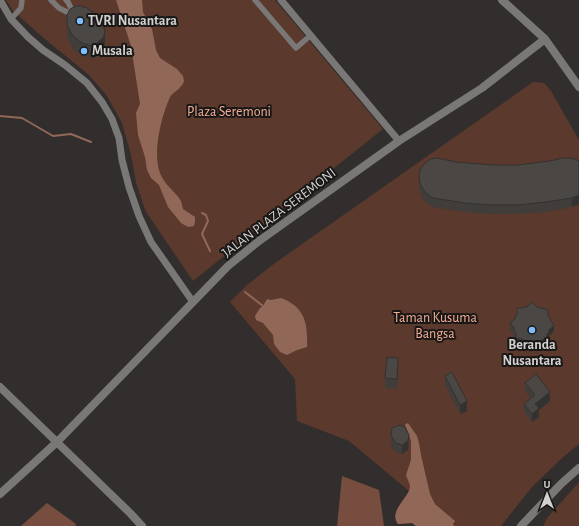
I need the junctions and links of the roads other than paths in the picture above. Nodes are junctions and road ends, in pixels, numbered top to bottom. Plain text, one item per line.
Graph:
1 (0, 0) edge
2 (22, 0) edge
3 (51, 0) edge
4 (66, 0) edge
5 (255, 0) edge
6 (281, 0) edge
7 (502, 0) edge
8 (80, 9) edge
9 (73, 12) junction
10 (10, 19) junction
11 (310, 35) junction
12 (545, 39) junction
13 (579, 87) edge
14 (400, 142) junction
15 (192, 302) junction
16 (0, 387) edge
17 (57, 442) junction
18 (579, 468) edge
19 (0, 494) edge
20 (142, 526) edge
21 (520, 526) edge

1 - 10 street
2 - 10 street
3 - 9 street
4 - 9 street
5 - 11 street
6 - 11 street
7 - 12 street
8 - 9 street
10 - 15 street
11 - 14 street
12 - 13 street
12 - 14 street, JALAN PLAZA SEREMONI
14 - 15 street, JALAN PLAZA SEREMONI
15 - 17 street, JALAN PLAZA SEREMONI
16 - 17 street
17 - 19 street, JALAN PLAZA SEREMONI
17 - 20 street
18 - 21 street

